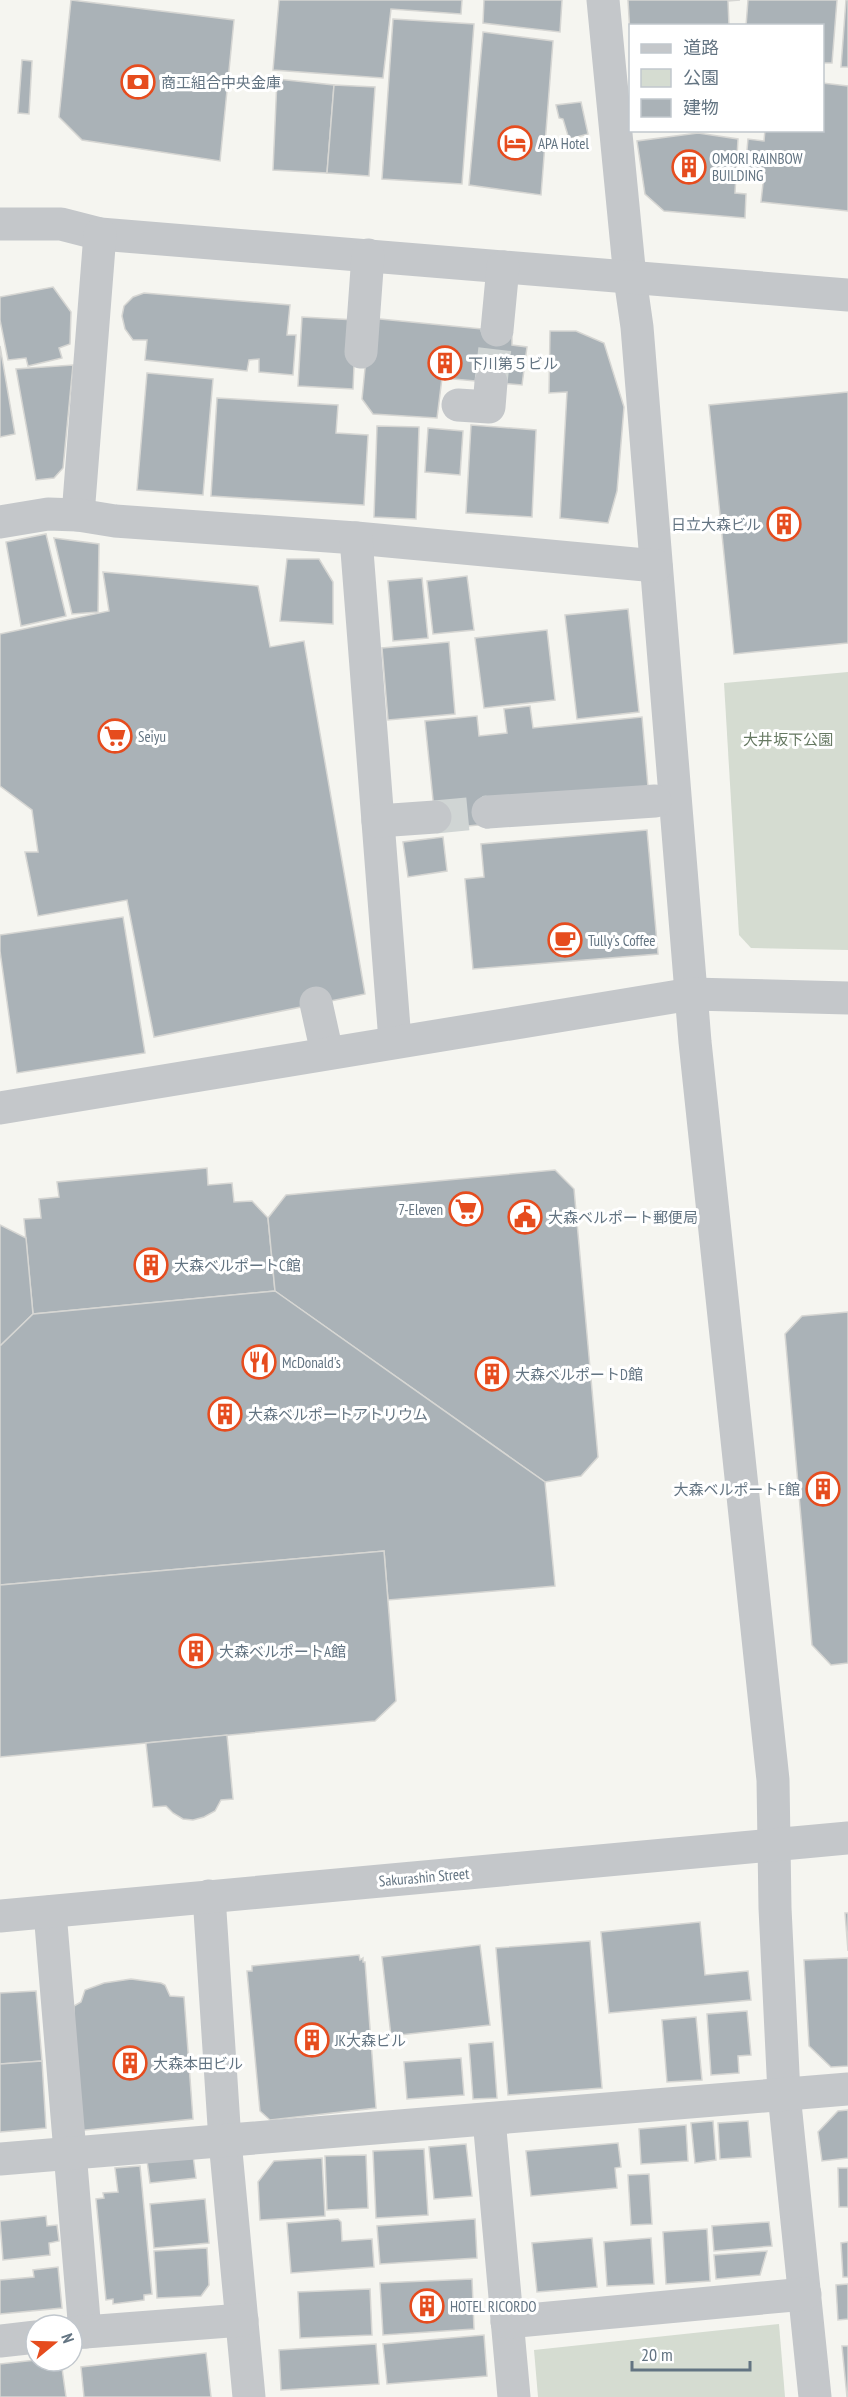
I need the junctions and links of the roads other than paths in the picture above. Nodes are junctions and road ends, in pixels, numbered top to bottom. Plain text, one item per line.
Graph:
1 (603, 0) edge
2 (0, 224) edge
3 (100, 234) junction
4 (368, 255) junction
5 (503, 267) junction
6 (630, 278) junction
7 (848, 295) edge
8 (497, 330) tunnel mouth
9 (361, 352) dead end
10 (491, 382) tunnel mouth
11 (458, 405) dead end
12 (78, 515) junction
13 (0, 522) edge
14 (356, 538) junction
15 (656, 566) junction
16 (655, 801) dead end
17 (488, 812) tunnel mouth
18 (435, 817) tunnel mouth
19 (378, 821) junction
20 (691, 994) junction
21 (848, 998) edge
22 (316, 1003) dead end
23 (395, 1041) junction
24 (327, 1053) junction
25 (0, 1108) edge
26 (848, 1838) edge
27 (774, 1845) junction
28 (209, 1896) junction
29 (50, 1912) junction
30 (0, 1916) edge
31 (848, 2089) edge
32 (784, 2094) junction
33 (489, 2119) junction
34 (225, 2141) junction
35 (70, 2154) junction
36 (0, 2159) edge
37 (805, 2294) junction
38 (77, 2313) edge
39 (242, 2320) junction
40 (507, 2322) junction
41 (84, 2332) edge
42 (24, 2338) edge
43 (0, 2341) edge
44 (249, 2397) edge
45 (514, 2397) edge
46 (815, 2397) edge

1 - 6 street
2 - 3 street
3 - 4 street
3 - 12 street
4 - 5 street
4 - 9 street
5 - 6 street
5 - 8 street
6 - 7 street
6 - 15 street
10 - 11 street
12 - 13 street
12 - 14 street
14 - 15 street
14 - 19 street
15 - 20 street
16 - 17 street
18 - 19 street
19 - 23 street
20 - 21 street
20 - 23 street
20 - 27 street
22 - 24 street
23 - 24 street
24 - 25 street
26 - 27 street, Sakurashin Street
27 - 28 street, Sakurashin Street
27 - 32 street
28 - 29 street, Sakurashin Street
28 - 34 street
29 - 30 street, Sakurashin Street
29 - 35 street
31 - 32 street
32 - 33 street
32 - 37 street
33 - 34 street
33 - 40 street
34 - 35 street
34 - 39 street
35 - 36 street
35 - 38 street
37 - 40 street
37 - 46 street
39 - 41 street
39 - 44 street
40 - 45 street
42 - 43 street

